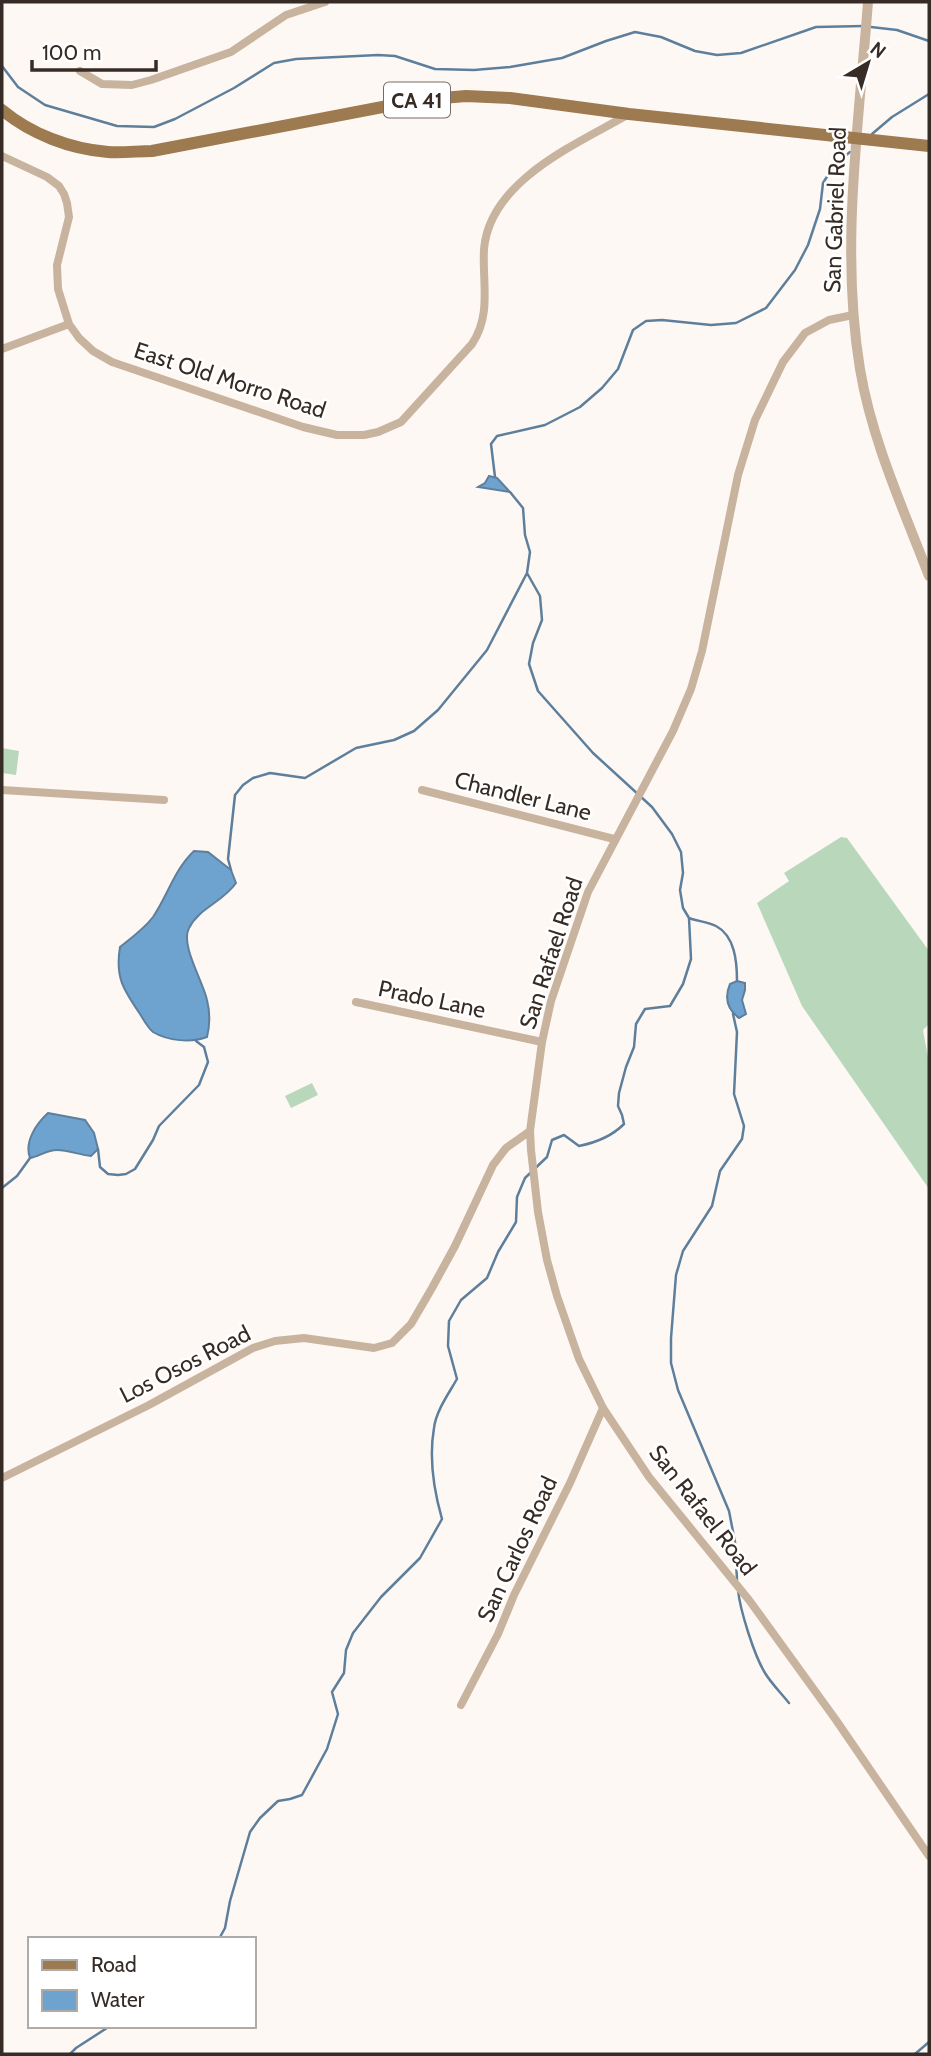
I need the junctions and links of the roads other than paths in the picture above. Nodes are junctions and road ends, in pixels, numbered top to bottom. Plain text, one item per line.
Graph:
1 (325, 2) edge
2 (868, 2) edge
3 (79, 71) dead end
4 (2, 110) edge
5 (629, 114) junction
6 (858, 139) junction
7 (929, 146) edge
8 (2, 156) edge
9 (853, 316) junction
10 (69, 324) junction
11 (2, 349) edge
12 (929, 576) edge
13 (2, 790) edge
14 (422, 790) dead end
15 (164, 800) dead end
16 (614, 839) junction
17 (356, 1002) dead end
18 (542, 1042) junction
19 (530, 1131) junction
20 (603, 1408) junction
21 (2, 1478) edge
22 (461, 1706) dead end
23 (929, 1856) edge

1 - 3 street
2 - 6 street, San Gabriel Road
4 - 5 main road, CA 41 / CA 41
5 - 6 main road, CA 41 / CA 41
5 - 10 street, East Old Morro Road
6 - 7 main road, CA 41 / CA 41
6 - 9 street, San Gabriel Road
8 - 10 street, East Old Morro Road
9 - 12 street, San Gabriel Road
9 - 16 street, San Rafael Road
10 - 11 street
13 - 15 street
14 - 16 street, Chandler Lane
16 - 18 street, San Rafael Road
17 - 18 street, Prado Lane
18 - 19 street, San Rafael Road
19 - 20 street, San Rafael Road
19 - 21 street, Los Osos Road
20 - 22 street, San Carlos Road
20 - 23 street, San Rafael Road

